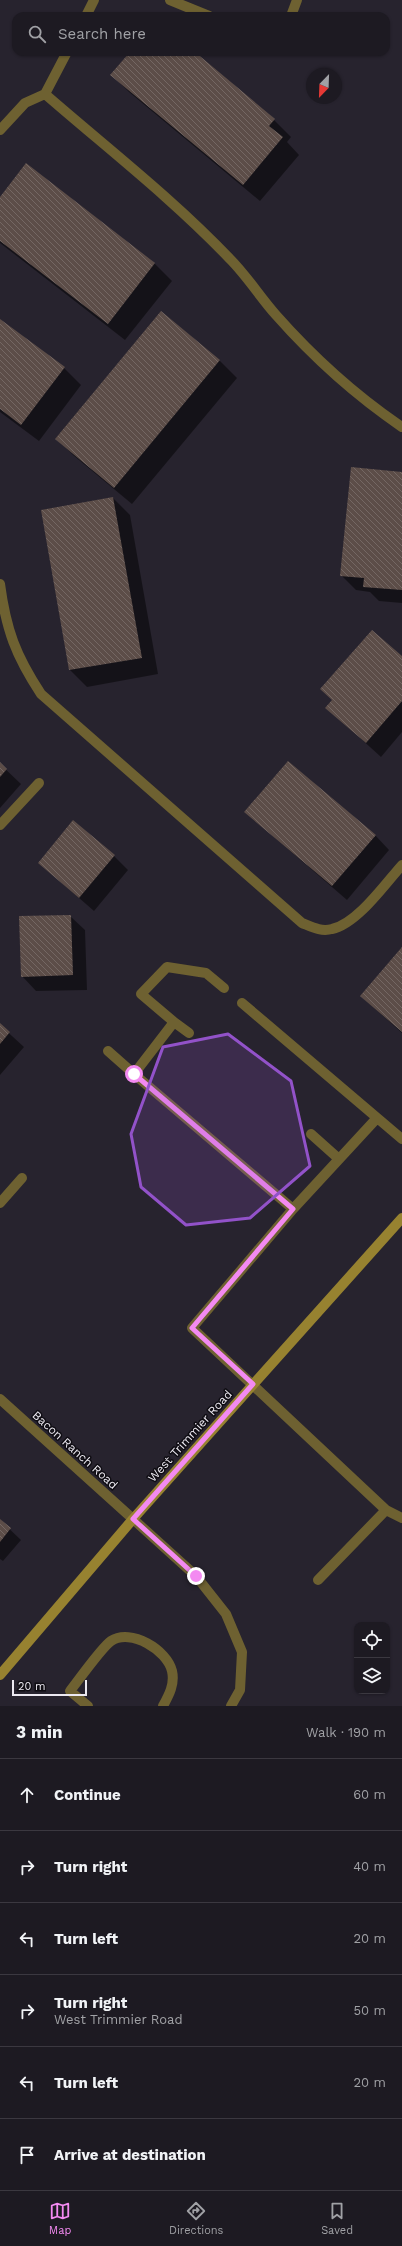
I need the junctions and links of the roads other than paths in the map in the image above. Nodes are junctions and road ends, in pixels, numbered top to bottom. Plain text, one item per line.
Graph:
1 (94, 0) edge
2 (170, 0) edge
3 (297, 0) edge
4 (88, 12) edge
5 (199, 12) edge
6 (292, 12) edge
7 (65, 56) edge
8 (45, 94) junction
9 (0, 130) edge
10 (402, 427) edge
11 (0, 584) edge
12 (39, 783) dead end
13 (0, 825) edge
14 (402, 865) edge
15 (224, 988) dead end
16 (242, 1003) dead end
17 (174, 1022) junction
18 (189, 1033) dead end
19 (108, 1051) dead end
20 (134, 1074) junction
21 (377, 1118) junction
22 (311, 1134) dead end
23 (402, 1139) edge
24 (339, 1159) junction
25 (22, 1178) dead end
26 (0, 1203) edge
27 (293, 1209) junction
28 (402, 1218) edge
29 (253, 1384) junction
30 (0, 1399) edge
31 (386, 1510) junction
32 (402, 1518) edge
33 (133, 1519) junction
34 (318, 1580) dead end
35 (0, 1675) edge
36 (88, 1706) edge
37 (164, 1706) edge
38 (231, 1706) edge

1 - 4 street
2 - 5 street
3 - 6 street
7 - 8 street
8 - 9 street
8 - 10 street
11 - 14 street
12 - 13 street
15 - 17 street
16 - 21 street
17 - 18 street
17 - 20 street
19 - 20 street
20 - 27 street
21 - 23 street
21 - 24 street
22 - 24 street
24 - 27 street
25 - 26 street
27 - 29 street
28 - 29 main road, West Trimmier Road
29 - 31 street
29 - 33 main road, West Trimmier Road
30 - 33 street, Bacon Ranch Road
31 - 32 street
31 - 34 street
33 - 35 main road, West Trimmier Road
33 - 38 street, Bacon Ranch Road
36 - 37 street

